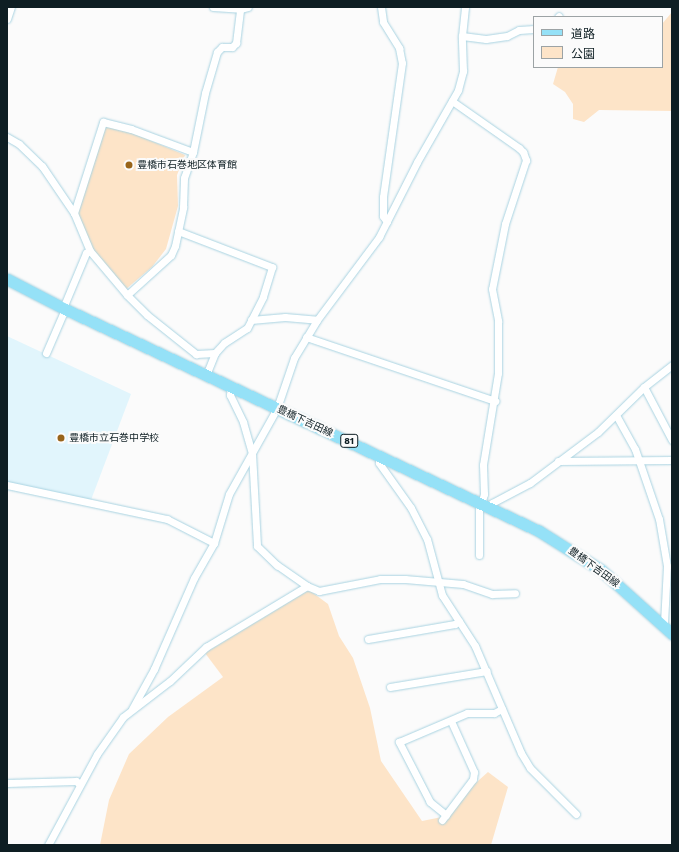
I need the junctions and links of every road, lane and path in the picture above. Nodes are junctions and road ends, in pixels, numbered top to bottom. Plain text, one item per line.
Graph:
1 (11, 7) edge
2 (213, 7) edge
3 (248, 7) edge
4 (381, 7) edge
5 (465, 7) edge
6 (240, 9) junction
7 (7, 19) edge
8 (533, 29) edge
9 (462, 36) junction
10 (452, 101) junction
11 (7, 137) edge
12 (193, 152) junction
13 (74, 213) junction
14 (387, 222) junction
15 (178, 232) junction
16 (90, 251) junction
17 (7, 279) edge
18 (127, 295) junction
19 (64, 309) junction
20 (251, 320) junction
21 (317, 320) junction
22 (306, 336) junction
23 (46, 353) dead end
24 (215, 353) junction
25 (672, 365) edge
26 (206, 375) junction
27 (231, 387) junction
28 (644, 387) junction
29 (495, 401) junction
30 (277, 408) junction
31 (616, 415) junction
32 (672, 440) edge
33 (252, 453) junction
34 (381, 456) junction
35 (672, 460) edge
36 (558, 461) junction
37 (640, 462) junction
38 (7, 485) edge
39 (485, 505) junction
40 (214, 543) junction
41 (479, 555) dead end
42 (438, 581) junction
43 (307, 586) junction
44 (515, 594) dead end
45 (459, 621) junction
46 (664, 624) junction
47 (672, 634) edge
48 (368, 639) dead end
49 (487, 671) junction
50 (390, 687) dead end
51 (132, 709) junction
52 (502, 709) junction
53 (451, 721) junction
54 (7, 783) edge
55 (80, 784) junction
56 (576, 814) dead end
57 (48, 845) edge

1 - 7 street
2 - 6 street
3 - 6 street
4 - 14 street
5 - 9 street
6 - 12 street
8 - 9 street
9 - 10 street
10 - 14 street
10 - 29 street
11 - 13 street
12 - 13 street
12 - 15 street
13 - 16 street
14 - 21 street
15 - 18 street
15 - 20 street
16 - 18 street
16 - 19 street
17 - 19 main road, 豊橋下吉田線 / 81
18 - 24 street
19 - 23 street
19 - 26 main road, 豊橋下吉田線 / 81
20 - 21 street
20 - 24 street
21 - 22 street
22 - 29 street
22 - 30 street
24 - 26 street
25 - 28 street
26 - 27 main road, 豊橋下吉田線 / 81
27 - 30 main road, 豊橋下吉田線 / 81
27 - 33 street
28 - 31 street
28 - 32 street
29 - 39 street
30 - 33 street
30 - 34 main road, 豊橋下吉田線 / 81
31 - 36 street
31 - 37 street
33 - 40 street
33 - 43 street
34 - 39 main road, 豊橋下吉田線 / 81
34 - 42 street
35 - 37 street
36 - 37 street
36 - 39 street
37 - 46 street
38 - 40 street
39 - 41 street
39 - 46 main road, 豊橋下吉田線 / 81
40 - 51 street
42 - 43 street
42 - 44 street
42 - 45 street
43 - 51 street
45 - 48 street
45 - 49 street
46 - 47 main road, 豊橋下吉田線 / 81
49 - 50 street
49 - 52 street
51 - 55 street
52 - 53 street
52 - 56 street
53 - 53 street
54 - 55 street
55 - 57 street

